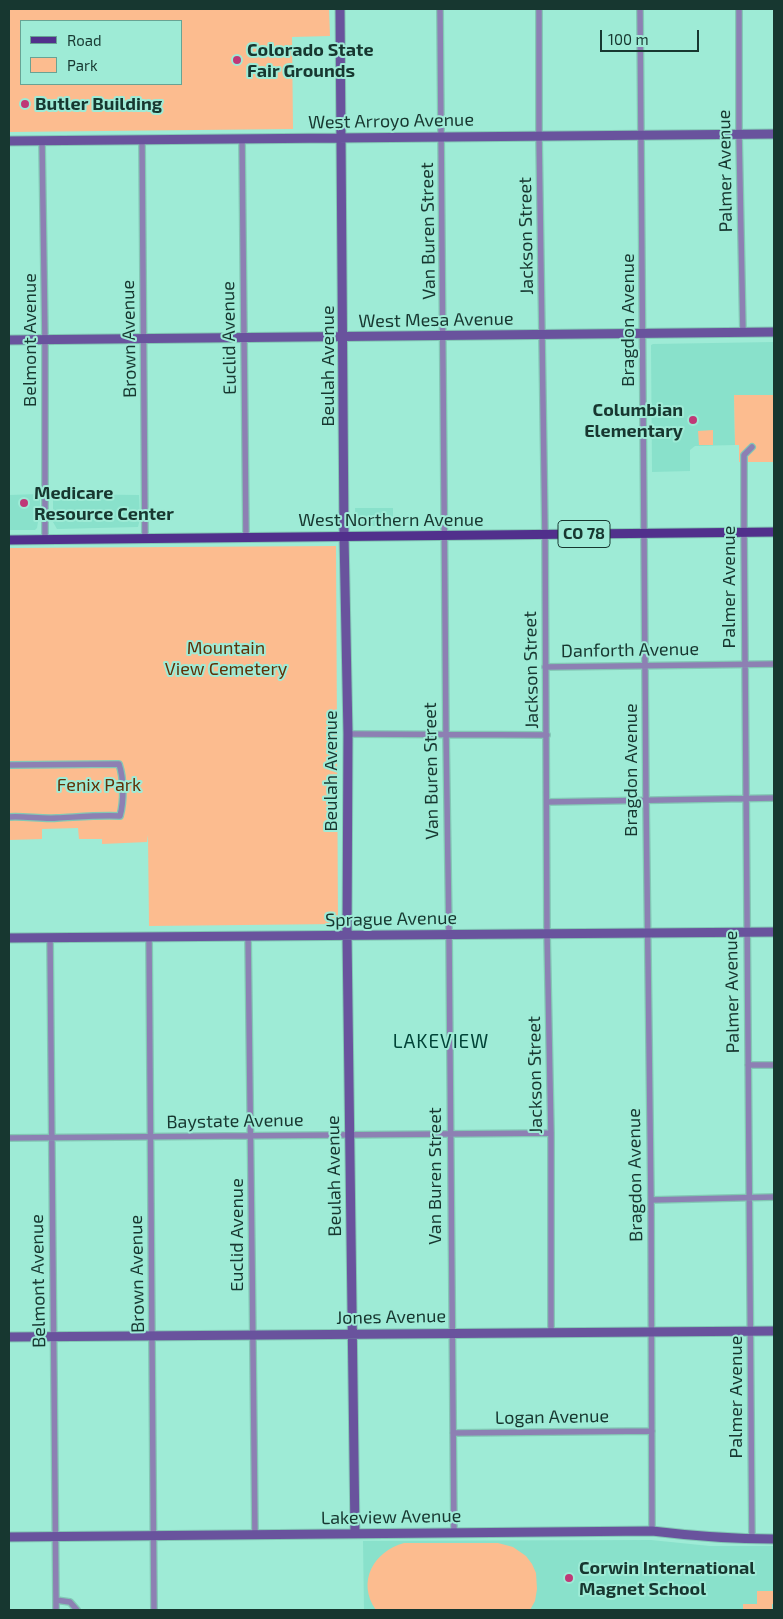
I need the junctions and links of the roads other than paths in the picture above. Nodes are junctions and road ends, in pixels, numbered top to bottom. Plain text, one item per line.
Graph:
1 (340, 9) edge
2 (440, 9) edge
3 (539, 9) edge
4 (640, 9) edge
5 (739, 9) edge
6 (739, 134) junction
7 (774, 134) edge
8 (642, 135) junction
9 (539, 136) junction
10 (442, 137) junction
11 (342, 138) junction
12 (242, 139) junction
13 (142, 140) junction
14 (9, 141) edge
15 (42, 141) junction
16 (774, 332) edge
17 (743, 333) junction
18 (643, 334) junction
19 (543, 335) junction
20 (444, 336) junction
21 (244, 337) junction
22 (344, 337) junction
23 (144, 339) junction
24 (9, 340) edge
25 (45, 340) junction
26 (752, 447) dead end
27 (744, 532) junction
28 (774, 532) edge
29 (545, 534) junction
30 (645, 534) junction
31 (444, 535) junction
32 (344, 536) junction
33 (246, 537) junction
34 (146, 538) junction
35 (9, 540) edge
36 (45, 540) junction
37 (744, 664) junction
38 (774, 664) edge
39 (645, 665) junction
40 (546, 667) junction
41 (348, 734) junction
42 (446, 734) junction
43 (547, 735) junction
44 (9, 765) edge
45 (774, 798) edge
46 (746, 799) junction
47 (646, 800) junction
48 (548, 802) junction
49 (9, 817) edge
50 (746, 932) junction
51 (774, 932) edge
52 (547, 933) junction
53 (647, 933) junction
54 (449, 934) junction
55 (248, 935) junction
56 (347, 935) junction
57 (149, 937) junction
58 (9, 938) edge
59 (50, 938) junction
60 (748, 1065) junction
61 (774, 1065) edge
62 (450, 1133) junction
63 (551, 1133) junction
64 (252, 1135) junction
65 (350, 1135) junction
66 (51, 1137) junction
67 (151, 1137) junction
68 (9, 1138) edge
69 (774, 1196) edge
70 (748, 1197) junction
71 (651, 1200) junction
72 (774, 1330) edge
73 (751, 1331) junction
74 (452, 1332) junction
75 (551, 1332) junction
76 (651, 1332) junction
77 (252, 1334) junction
78 (352, 1334) junction
79 (153, 1336) junction
80 (9, 1337) edge
81 (53, 1337) junction
82 (652, 1431) junction
83 (454, 1433) junction
84 (652, 1531) junction
85 (454, 1533) junction
86 (355, 1534) junction
87 (255, 1535) junction
88 (55, 1536) junction
89 (154, 1536) junction
90 (9, 1537) edge
91 (752, 1539) junction
92 (774, 1539) edge
93 (56, 1600) junction
94 (56, 1610) edge
95 (77, 1610) edge
96 (154, 1610) edge

1 - 11 street, Beulah Avenue
2 - 10 street, Van Buren Street
3 - 9 street, Jackson Street
4 - 8 street, Bragdon Avenue
5 - 6 street, Palmer Avenue
6 - 7 street, West Arroyo Avenue
6 - 8 street, West Arroyo Avenue
6 - 17 street, Palmer Avenue
8 - 9 street, West Arroyo Avenue
8 - 18 street, Bragdon Avenue
9 - 10 street, West Arroyo Avenue
9 - 19 street, Jackson Street
10 - 11 street, West Arroyo Avenue
10 - 20 street, Van Buren Street
11 - 12 street, West Arroyo Avenue
11 - 22 street, Beulah Avenue
12 - 13 street, West Arroyo Avenue
12 - 21 street, Euclid Avenue
13 - 15 street, West Arroyo Avenue
13 - 23 street, Brown Avenue
14 - 15 street, West Arroyo Avenue
15 - 25 street, Belmont Avenue
16 - 17 street, West Mesa Avenue
17 - 18 street, West Mesa Avenue
18 - 19 street, West Mesa Avenue
18 - 30 street, Bragdon Avenue
19 - 20 street, West Mesa Avenue
19 - 29 street, Jackson Street
20 - 22 street, West Mesa Avenue
20 - 31 street, Van Buren Street
21 - 22 street, West Mesa Avenue
21 - 23 street, West Mesa Avenue
21 - 33 street, Euclid Avenue
22 - 32 street, Beulah Avenue
23 - 25 street, West Mesa Avenue
23 - 34 street, Brown Avenue
24 - 25 street, West Mesa Avenue
25 - 36 street, Belmont Avenue
26 - 27 street, Palmer Avenue
27 - 28 main road, West Northern Avenue / CO 78
27 - 30 main road, West Northern Avenue / CO 78
27 - 37 street, Palmer Avenue
29 - 30 main road, West Northern Avenue / CO 78
29 - 31 main road, West Northern Avenue / CO 78
29 - 40 street, Jackson Street
30 - 39 street, Bragdon Avenue
31 - 32 main road, West Northern Avenue / CO 78
31 - 42 street, Van Buren Street
32 - 33 main road, West Northern Avenue / CO 78
32 - 41 street, Beulah Avenue
33 - 34 main road, West Northern Avenue / CO 78
34 - 36 main road, West Northern Avenue / CO 78
35 - 36 main road, West Northern Avenue / CO 78
37 - 38 street, Danforth Avenue
37 - 39 street, Danforth Avenue
37 - 46 street, Palmer Avenue
39 - 40 street, Danforth Avenue
39 - 47 street, Bragdon Avenue
40 - 43 street, Jackson Street
41 - 42 street
41 - 56 street, Beulah Avenue
42 - 43 street
42 - 54 street, Van Buren Street
43 - 48 street, Jackson Street
44 - 49 street
45 - 46 street
46 - 47 street
46 - 50 street, Palmer Avenue
47 - 48 street
47 - 53 street, Bragdon Avenue
48 - 52 street, Jackson Street
50 - 51 street, Sprague Avenue
50 - 53 street, Sprague Avenue
50 - 60 street, Palmer Avenue
52 - 53 street, Sprague Avenue
52 - 54 street, Sprague Avenue
52 - 63 street, Jackson Street
53 - 71 street, Bragdon Avenue
54 - 56 street, Sprague Avenue
54 - 62 street, Van Buren Street
55 - 56 street, Sprague Avenue
55 - 57 street, Sprague Avenue
55 - 64 street, Euclid Avenue
56 - 65 street, Beulah Avenue
57 - 59 street, Sprague Avenue
57 - 67 street, Brown Avenue
58 - 59 street, Sprague Avenue
59 - 66 street, Belmont Avenue
60 - 61 street
60 - 70 street, Palmer Avenue
62 - 63 street, Baystate Avenue
62 - 65 street, Baystate Avenue
62 - 74 street, Van Buren Street
63 - 75 street, Jackson Street
64 - 65 street, Baystate Avenue
64 - 67 street, Baystate Avenue
64 - 77 street, Euclid Avenue
65 - 78 street, Beulah Avenue
66 - 67 street, Baystate Avenue
66 - 68 street, Baystate Avenue
66 - 81 street, Belmont Avenue
67 - 79 street, Brown Avenue
69 - 70 street
70 - 71 street
70 - 73 street, Palmer Avenue
71 - 76 street, Bragdon Avenue
72 - 73 street, Jones Avenue
73 - 76 street, Jones Avenue
73 - 91 street, Palmer Avenue
74 - 75 street, Jones Avenue
74 - 78 street, Jones Avenue
74 - 83 street, Van Buren Street
75 - 76 street, Jones Avenue
76 - 82 street, Bragdon Avenue
77 - 78 street, Jones Avenue
77 - 79 street, Jones Avenue
77 - 87 street, Euclid Avenue
78 - 86 street, Beulah Avenue
79 - 81 street, Jones Avenue
79 - 89 street, Brown Avenue
80 - 81 street, Jones Avenue
81 - 88 street, Belmont Avenue
82 - 83 street, Logan Avenue
82 - 84 street, Bragdon Avenue
83 - 85 street, Van Buren Street
84 - 85 street, Lakeview Avenue
84 - 91 street, Lakeview Avenue
85 - 86 street, Lakeview Avenue
86 - 87 street, Lakeview Avenue
87 - 89 street, Lakeview Avenue
88 - 89 street, Lakeview Avenue
88 - 90 street, Lakeview Avenue
88 - 93 street, Belmont Avenue
89 - 96 street, Brown Avenue
91 - 92 street, Lakeview Avenue
93 - 94 street, Belmont Avenue
93 - 95 street

